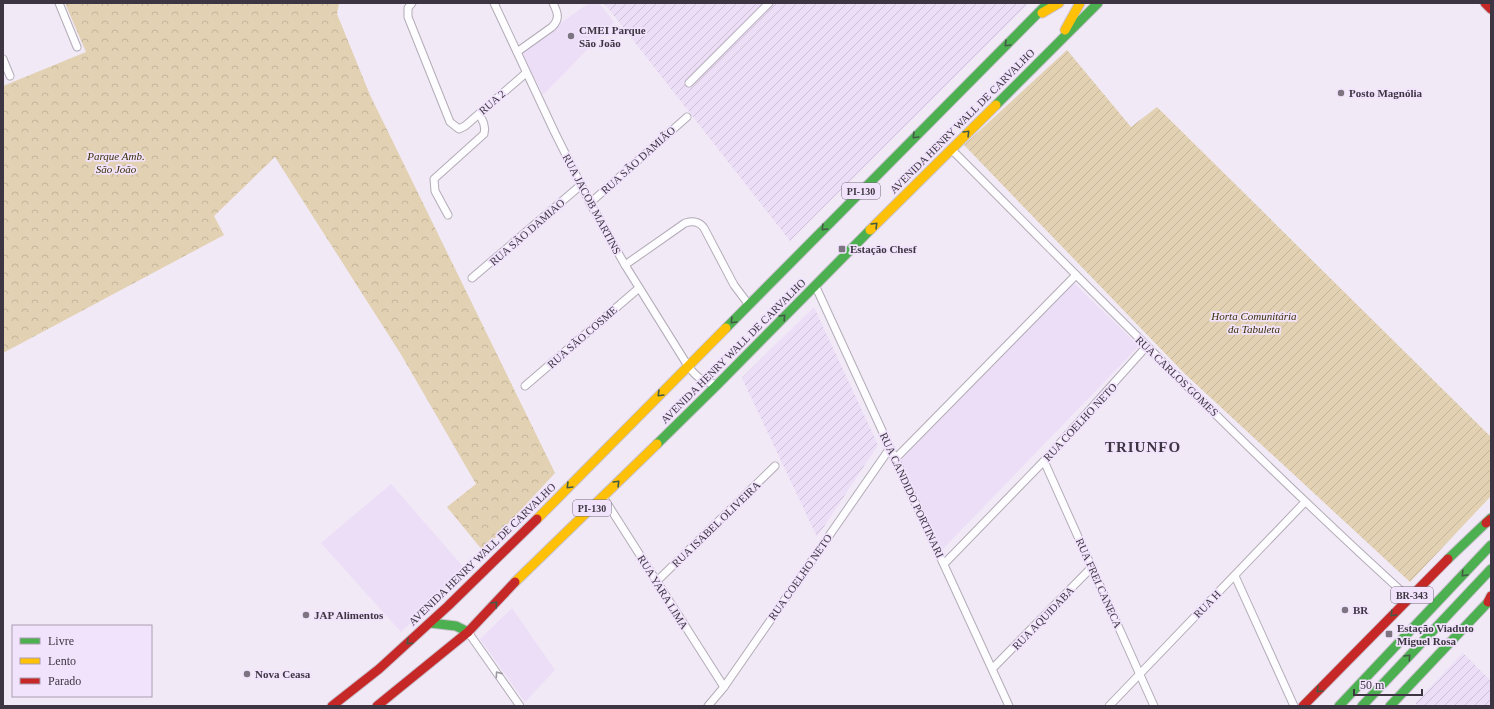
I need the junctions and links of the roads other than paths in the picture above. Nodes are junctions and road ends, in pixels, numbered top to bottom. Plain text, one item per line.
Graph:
1 (58, 3) edge
2 (412, 3) edge
3 (494, 3) edge
4 (553, 3) edge
5 (769, 3) edge
6 (1048, 3) edge
7 (1059, 3) edge
8 (1080, 3) edge
9 (1098, 3) edge
10 (1485, 3) edge
11 (1491, 9) edge
12 (1034, 16) junction
13 (1061, 40) junction
14 (77, 47) dead end
15 (517, 52) junction
16 (3, 59) edge
17 (526, 73) junction
18 (10, 76) dead end
19 (689, 83) dead end
20 (479, 114) junction
21 (687, 117) dead end
22 (951, 149) junction
23 (581, 185) junction
24 (590, 203) junction
25 (448, 215) dead end
26 (625, 265) junction
27 (1076, 275) junction
28 (472, 278) dead end
29 (815, 285) junction
30 (640, 288) junction
31 (749, 305) junction
32 (1146, 347) junction
33 (688, 366) junction
34 (717, 385) junction
35 (525, 386) dead end
36 (890, 448) junction
37 (895, 459) junction
38 (1044, 461) junction
39 (775, 466) dead end
40 (603, 497) junction
41 (1305, 502) junction
42 (1489, 520) edge
43 (1491, 545) edge
44 (944, 564) junction
45 (1092, 567) junction
46 (1491, 569) edge
47 (1235, 576) junction
48 (656, 582) junction
49 (1409, 598) junction
50 (1490, 599) edge
51 (430, 623) junction
52 (468, 632) junction
53 (993, 668) junction
54 (1140, 673) junction
55 (724, 687) junction
56 (387, 703) edge
57 (332, 706) edge
58 (377, 706) edge
59 (520, 706) edge
60 (708, 706) edge
61 (1009, 706) edge
62 (1109, 706) edge
63 (1154, 706) edge
64 (1294, 706) edge
65 (1303, 706) edge
66 (1339, 706) edge
67 (1362, 706) edge
68 (1390, 706) edge

1 - 14 street
2 - 20 street, RUA 2
3 - 15 street, RUA JACOB MARTINS
4 - 15 street
5 - 19 street
6 - 12 main road, AVENIDA HENRY WALL DE CARVALHO / PI-130
7 - 12 main road
8 - 13 main road
9 - 13 main road, AVENIDA HENRY WALL DE CARVALHO / PI-130
10 - 11 main road
12 -> 31 main road, AVENIDA HENRY WALL DE CARVALHO / PI-130
22 -> 13 main road, AVENIDA HENRY WALL DE CARVALHO / PI-130
15 - 17 street, RUA JACOB MARTINS
16 - 18 street
17 - 20 street, RUA 2
17 - 23 street, RUA JACOB MARTINS
20 - 25 street
21 - 24 street, RUA SÃO DAMIÃO
22 - 27 street, RUA CARLOS GOMES
29 -> 22 main road, AVENIDA HENRY WALL DE CARVALHO / PI-130
23 - 24 street, RUA JACOB MARTINS
23 - 28 street, RUA SÃO DAMIAO
24 - 26 street, RUA JACOB MARTINS
26 - 30 street, RUA JACOB MARTINS
26 - 31 street
27 - 32 street, RUA CARLOS GOMES
27 - 37 street
34 -> 29 main road, AVENIDA HENRY WALL DE CARVALHO / PI-130
29 - 36 street, RUA CANDIDO PORTINARI
30 - 33 street, RUA JACOB MARTINS
30 - 35 street, RUA SÃO COSME
31 -> 33 main road, AVENIDA HENRY WALL DE CARVALHO / PI-130
32 - 38 street, RUA COELHO NETO
32 - 41 street, RUA CARLOS GOMES
33 - 34 street, RUA JACOB MARTINS
33 -> 51 main road, AVENIDA HENRY WALL DE CARVALHO / PI-130
40 -> 34 main road, AVENIDA HENRY WALL DE CARVALHO / PI-130
36 - 37 street, RUA CANDIDO PORTINARI
36 - 55 street, RUA COELHO NETO
37 - 44 street, RUA CANDIDO PORTINARI
38 - 44 street, RUA COELHO NETO
38 - 45 street, RUA FREI CANECA
39 - 48 street, RUA ISABEL OLIVEIRA
40 - 48 street, RUA YARA LIMA
52 -> 40 main road, AVENIDA HENRY WALL DE CARVALHO / PI-130
41 - 47 street, RUA H
41 - 49 street, RUA CARLOS GOMES
42 - 49 main road, BR-343
43 -> 66 main road
44 - 53 street, RUA CANDIDO PORTINARI
45 - 53 street, RUA AQUIDABA
45 - 54 street, RUA FREI CANECA
67 -> 46 main road
47 - 54 street, RUA H
47 - 64 street
48 - 55 street, RUA YARA LIMA
49 -> 65 main road, BR-343
50 - 68 main road
51 - 52 main road
51 -> 57 main road, AVENIDA HENRY WALL DE CARVALHO / PI-130
52 - 56 main road, AVENIDA HENRY WALL DE CARVALHO / PI-130
59 -> 52 street
53 - 61 street, RUA CANDIDO PORTINARI
54 - 62 street, RUA H
54 - 63 street, RUA FREI CANECA
55 - 60 street, RUA COELHO NETO
56 - 58 main road, AVENIDA HENRY WALL DE CARVALHO / PI-130

